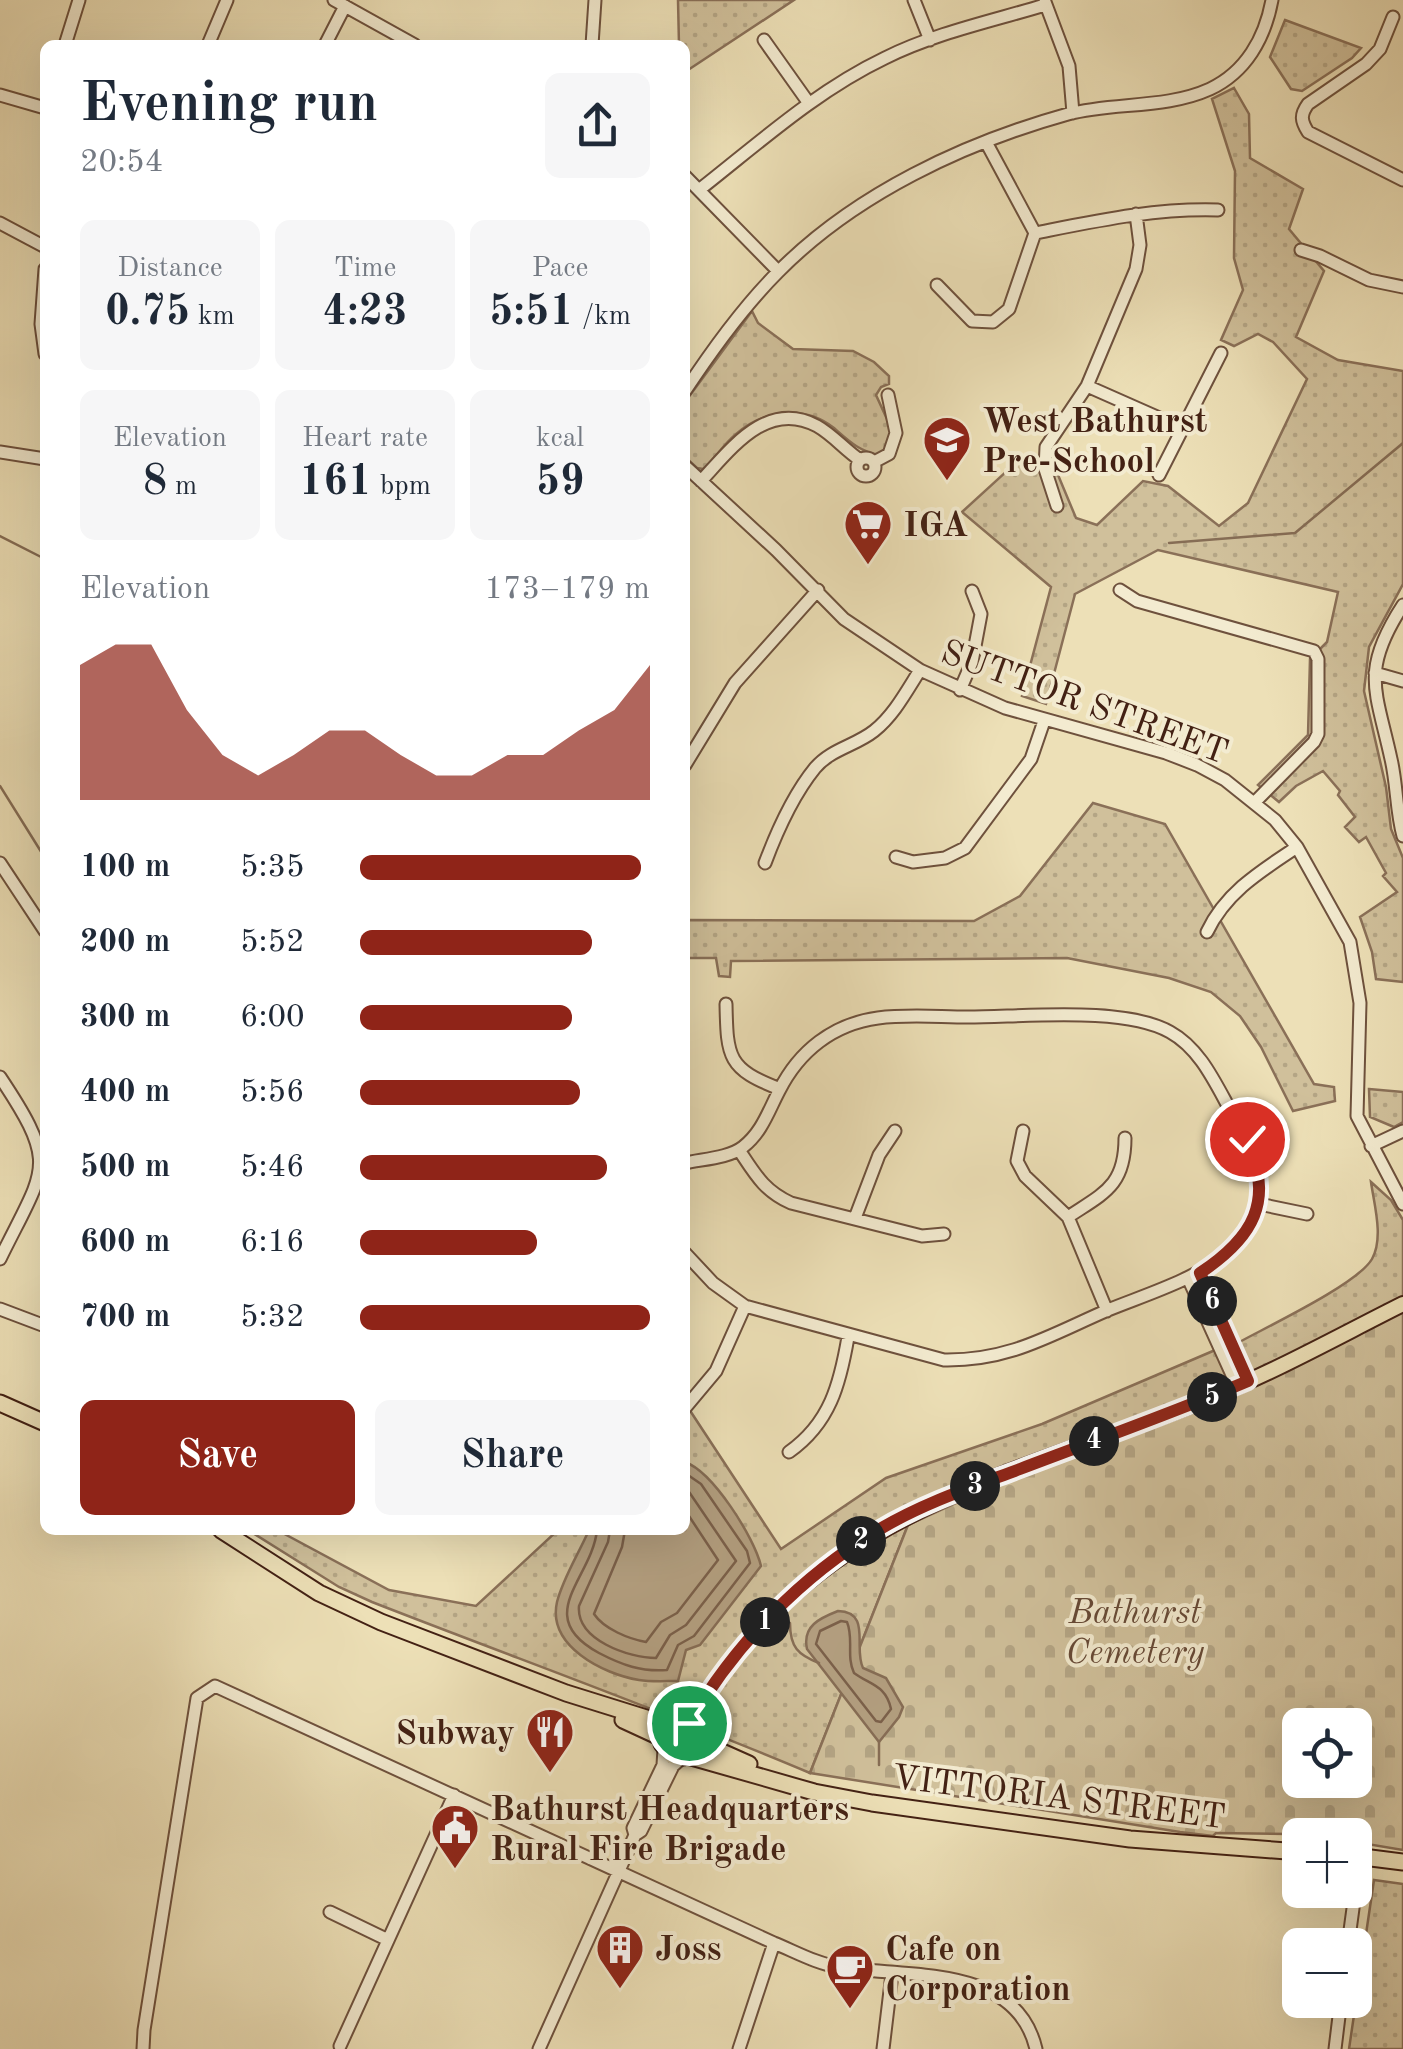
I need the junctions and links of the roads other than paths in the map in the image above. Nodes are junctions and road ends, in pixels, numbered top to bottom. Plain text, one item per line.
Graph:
1 (79, 0) edge
2 (227, 0) edge
3 (596, 0) edge
4 (914, 0) edge
5 (1272, 0) edge
6 (340, 3) edge
7 (1045, 3) edge
8 (1393, 16) dead end
9 (67, 40) edge
10 (210, 40) edge
11 (326, 40) edge
12 (406, 40) edge
13 (592, 40) edge
14 (764, 40) dead end
15 (930, 40) junction
16 (0, 94) edge
17 (808, 102) junction
18 (40, 106) edge
19 (1073, 113) junction
20 (986, 142) junction
21 (1403, 180) edge
22 (690, 181) edge
23 (699, 190) junction
24 (1218, 210) dead end
25 (1136, 214) junction
26 (0, 223) edge
27 (1035, 233) junction
28 (40, 244) edge
29 (1300, 250) dead end
30 (778, 271) junction
31 (938, 285) dead end
32 (1403, 287) edge
33 (1220, 353) dead end
34 (690, 384) edge
35 (1088, 386) junction
36 (888, 395) dead end
37 (1182, 428) junction
38 (0, 452) edge
39 (40, 457) edge
40 (690, 471) edge
41 (1159, 475) dead end
42 (701, 481) junction
43 (1057, 506) dead end
44 (818, 590) junction
45 (1120, 590) dead end
46 (972, 591) dead end
47 (1403, 606) edge
48 (920, 670) junction
49 (1375, 672) junction
50 (1403, 681) edge
51 (960, 690) junction
52 (1044, 721) junction
53 (690, 752) edge
54 (1400, 798) edge
55 (1255, 802) junction
56 (1401, 820) edge
57 (1403, 836) edge
58 (1297, 847) junction
59 (896, 858) dead end
60 (0, 863) edge
61 (765, 863) dead end
62 (40, 924) edge
63 (1207, 932) dead end
64 (726, 1004) dead end
65 (0, 1076) edge
66 (780, 1089) junction
67 (1022, 1131) dead end
68 (1403, 1131) edge
69 (895, 1132) dead end
70 (1125, 1138) dead end
71 (1371, 1146) junction
72 (739, 1150) junction
73 (40, 1157) edge
74 (690, 1163) edge
75 (40, 1170) edge
76 (1259, 1204) junction
77 (1403, 1204) edge
78 (1307, 1214) dead end
79 (855, 1218) junction
80 (1068, 1218) junction
81 (944, 1234) dead end
82 (690, 1258) edge
83 (0, 1259) edge
84 (1194, 1276) junction
85 (1403, 1304) edge
86 (745, 1306) junction
87 (0, 1309) edge
88 (1107, 1311) junction
89 (40, 1324) edge
90 (848, 1336) junction
91 (1242, 1383) junction
92 (0, 1402) edge
93 (690, 1402) edge
94 (40, 1421) edge
95 (790, 1452) dead end
96 (230, 1535) edge
97 (215, 1671) dead end
98 (214, 1686) junction
99 (566, 1693) junction
100 (671, 1724) junction
101 (694, 1730) junction
102 (663, 1743) junction
103 (686, 1757) junction
104 (756, 1773) junction
105 (454, 1795) junction
106 (635, 1836) junction
107 (1282, 1851) edge
108 (1372, 1858) edge
109 (1403, 1862) edge
110 (619, 1870) junction
111 (330, 1912) dead end
112 (388, 1940) junction
113 (774, 1943) junction
114 (892, 1974) junction
115 (1338, 2018) edge
116 (340, 2046) dead end
117 (144, 2049) edge
118 (539, 2049) edge
119 (739, 2049) edge
120 (882, 2049) edge
121 (1036, 2049) edge
122 (1334, 2049) edge

1 - 9 street
2 - 10 street
3 - 13 street
4 - 15 street
5 - 19 street
6 - 11 street
6 - 12 street
7 - 15 street
7 - 19 street
8 - 21 street
14 - 17 street
15 - 17 street
16 - 18 street
17 - 23 street
19 - 20 street
20 - 27 street
20 - 30 street
22 - 23 street
23 - 30 street
24 - 25 street
25 - 27 street
25 - 35 street
26 - 28 street
27 - 31 street
29 - 32 street
30 - 34 street
33 - 37 street
35 - 37 street
35 - 43 street
36 - 42 street
37 - 41 street
38 - 39 street
40 - 42 street, SUTTOR STREET
42 - 44 street, SUTTOR STREET
44 - 48 street, SUTTOR STREET
44 - 53 street
45 - 55 street
46 - 51 street
47 - 49 street
48 - 51 street, SUTTOR STREET
48 - 61 street
49 - 50 street
49 - 54 street
51 - 52 street, SUTTOR STREET
52 - 55 street, SUTTOR STREET
52 - 59 street
54 - 56 street
55 - 58 street, SUTTOR STREET
56 - 57 street
58 - 63 street
58 - 71 street, SUTTOR STREET
60 - 62 street
64 - 66 street
65 - 73 street
66 - 72 street
66 - 76 street
67 - 80 street
68 - 71 street
69 - 79 street
70 - 80 street
71 - 77 street, SUTTOR STREET
72 - 74 street
72 - 79 street
75 - 83 street
76 - 78 street
76 - 84 street
79 - 81 street
80 - 88 street
82 - 86 street
84 - 88 street
84 - 91 street
85 - 91 main road
86 - 90 street
86 - 93 street
87 - 89 street
88 - 90 street
90 - 95 street
91 - 101 main road
92 - 94 highway
96 - 99 highway
97 - 98 street
98 - 105 street
98 - 117 street
99 - 100 highway
99 - 102 highway
100 - 101 highway
100 - 102 highway
101 - 103 highway
101 - 104 highway, VITTORIA STREET
102 - 103 highway
102 - 106 street
103 - 104 highway, VITTORIA STREET
103 - 106 street
104 - 107 highway, VITTORIA STREET
105 - 110 street
105 - 112 street
106 - 110 street
108 - 109 highway
110 - 113 street
110 - 118 street
111 - 112 street
112 - 116 street
113 - 114 street
113 - 119 street
114 - 120 street
114 - 121 street
115 - 122 street

